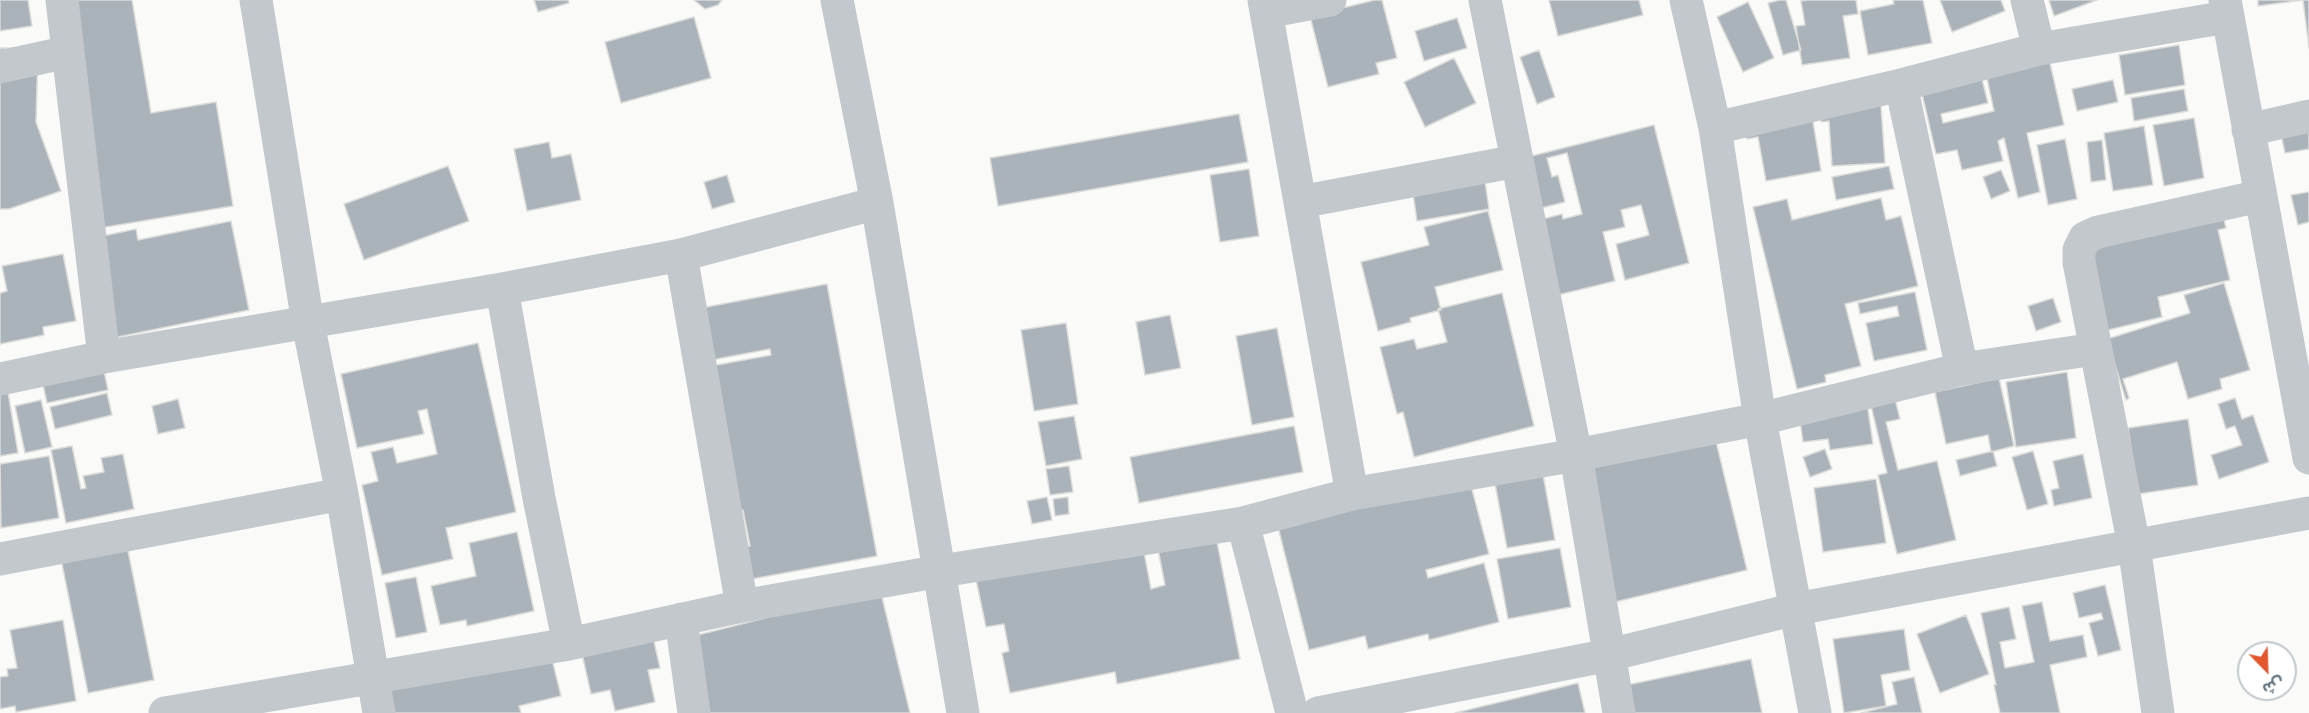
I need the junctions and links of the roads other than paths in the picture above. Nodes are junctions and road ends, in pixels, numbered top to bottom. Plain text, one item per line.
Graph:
1 (62, 0) edge
2 (256, 0) edge
3 (837, 0) edge
4 (1330, 0) edge
5 (1485, 0) edge
6 (1686, 0) edge
7 (2027, 0) edge
8 (1265, 6) edge
9 (2226, 9) edge
10 (2039, 49) junction
11 (68, 52) junction
12 (0, 67) edge
13 (1901, 85) junction
14 (2309, 116) edge
15 (1714, 128) junction
16 (2247, 130) junction
17 (1517, 161) junction
18 (2260, 196) junction
19 (1300, 202) junction
20 (877, 203) junction
21 (681, 255) junction
22 (502, 290) junction
23 (308, 323) junction
24 (2095, 349) junction
25 (104, 357) junction
26 (1962, 369) junction
27 (0, 379) edge
28 (1760, 419) junction
29 (1575, 455) junction
30 (2309, 458) edge
31 (342, 494) junction
32 (1352, 494) junction
33 (2309, 513) edge
34 (1243, 523) junction
35 (2134, 546) junction
36 (0, 559) edge
37 (941, 571) junction
38 (742, 606) junction
39 (1796, 609) junction
40 (681, 619) junction
41 (569, 644) junction
42 (1609, 655) junction
43 (372, 677) junction
44 (165, 713) edge
45 (379, 713) edge
46 (694, 713) edge
47 (963, 713) edge
48 (1292, 713) edge
49 (1318, 713) edge
50 (1619, 713) edge
51 (1815, 713) edge
52 (2158, 713) edge

1 - 11 street
2 - 23 street
3 - 20 street
4 - 8 street
5 - 17 street
6 - 15 street
7 - 10 street
8 - 19 street
9 - 10 street
9 - 16 street
10 - 13 street
11 - 12 street
11 - 25 street
13 - 15 street
13 - 26 street
14 - 16 street
15 - 28 street
16 - 18 street
17 - 19 street
17 - 29 street
18 - 24 street
18 - 30 street
19 - 32 street
20 - 21 street
20 - 37 street
21 - 22 street
21 - 38 street
22 - 23 street
22 - 41 street
23 - 25 street
23 - 31 street
24 - 26 street
24 - 35 street
25 - 27 street
26 - 28 street
28 - 29 street
28 - 39 street
29 - 32 street
29 - 42 street
31 - 36 street
31 - 43 street
32 - 34 street
33 - 35 street
34 - 37 street
34 - 48 street
35 - 39 street
35 - 52 street
37 - 38 street
37 - 47 street
38 - 40 street
39 - 42 street
39 - 51 street
40 - 41 street
40 - 46 street
41 - 43 street
42 - 49 street
42 - 50 street
43 - 44 street
43 - 45 street

